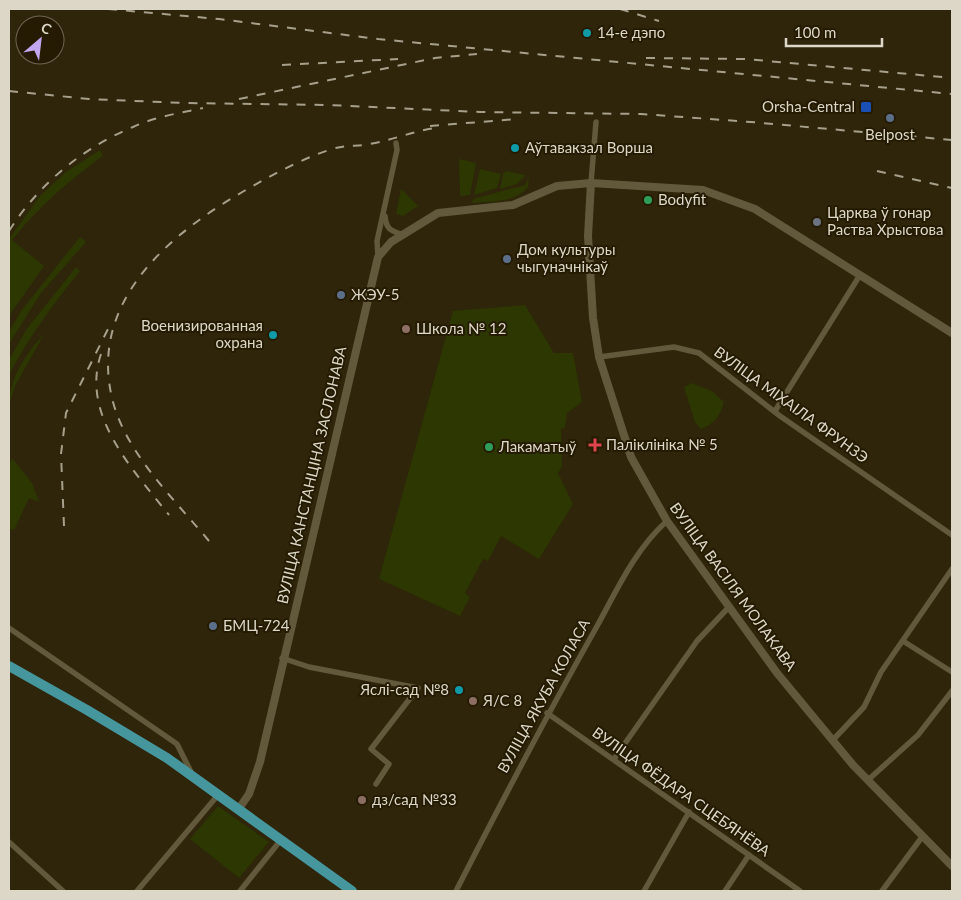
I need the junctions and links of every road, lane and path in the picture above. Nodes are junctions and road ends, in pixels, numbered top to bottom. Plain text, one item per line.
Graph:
1 (596, 122) dead end
2 (396, 143) dead end
3 (591, 183) junction
4 (384, 214) junction
5 (402, 234) junction
6 (378, 257) junction
7 (860, 275) junction
8 (952, 332) edge
9 (599, 357) junction
10 (775, 411) junction
11 (667, 521) junction
12 (952, 535) edge
13 (952, 569) edge
14 (728, 608) junction
15 (9, 628) edge
16 (903, 641) junction
17 (282, 658) junction
18 (9, 666) edge
19 (952, 672) edge
20 (952, 691) edge
21 (547, 713) junction
22 (832, 741) junction
23 (614, 759) junction
24 (193, 776) junction
25 (868, 780) junction
26 (376, 784) dead end
27 (218, 795) junction
28 (238, 810) junction
29 (689, 812) junction
30 (922, 836) junction
31 (280, 840) junction
32 (9, 842) edge
33 (748, 855) junction
34 (952, 866) edge
35 (63, 891) edge
36 (137, 891) edge
37 (240, 891) edge
38 (352, 891) edge
39 (456, 891) edge
40 (644, 891) edge
41 (726, 891) edge
42 (800, 891) edge
43 (882, 891) edge

1 - 3 street, ВУЛІЦА ВАСІЛЯ МОЛАКАВА
2 - 4 street, ВУЛІЦА КАНСТАНЦІНА ЗАСЛОНАВА
3 - 5 street
3 - 7 street
3 - 9 street, ВУЛІЦА ВАСІЛЯ МОЛАКАВА
4 - 5 street
4 - 6 street, ВУЛІЦА КАНСТАНЦІНА ЗАСЛОНАВА
5 - 6 street
6 - 17 street, ВУЛІЦА КАНСТАНЦІНА ЗАСЛОНАВА
7 - 8 street
7 - 10 street
9 - 10 street, ВУЛІЦА МІХАІЛА ФРУНЗЭ
9 - 11 street, ВУЛІЦА ВАСІЛЯ МОЛАКАВА
10 - 12 street, ВУЛІЦА МІХАІЛА ФРУНЗЭ
11 - 14 street, ВУЛІЦА ВАСІЛЯ МОЛАКАВА
11 - 21 street, ВУЛІЦА ЯКУБА КОЛАСА
13 - 16 street
14 - 22 street, ВУЛІЦА ВАСІЛЯ МОЛАКАВА
14 - 23 street
15 - 24 street
16 - 19 street
16 - 22 street
17 - 26 street
17 - 28 street, ВУЛІЦА КАНСТАНЦІНА ЗАСЛОНАВА
18 - 24 main road
20 - 25 street
21 - 23 street, ВУЛІЦА ФЁДАРА СЦЕБЯНЁВА
21 - 39 street, ВУЛІЦА ЯКУБА КОЛАСА
22 - 25 street, ВУЛІЦА ВАСІЛЯ МОЛАКАВА
23 - 29 street, ВУЛІЦА ФЁДАРА СЦЕБЯНЁВА
24 - 27 main road
25 - 30 street, ВУЛІЦА ВАСІЛЯ МОЛАКАВА
27 - 28 main road
27 - 36 street
28 - 31 main road
29 - 33 street, ВУЛІЦА ФЁДАРА СЦЕБЯНЁВА
29 - 40 street
30 - 34 street, ВУЛІЦА ВАСІЛЯ МОЛАКАВА
30 - 43 street
31 - 37 street
31 - 38 main road
32 - 35 street
33 - 41 street
33 - 42 street, ВУЛІЦА ФЁДАРА СЦЕБЯНЁВА

